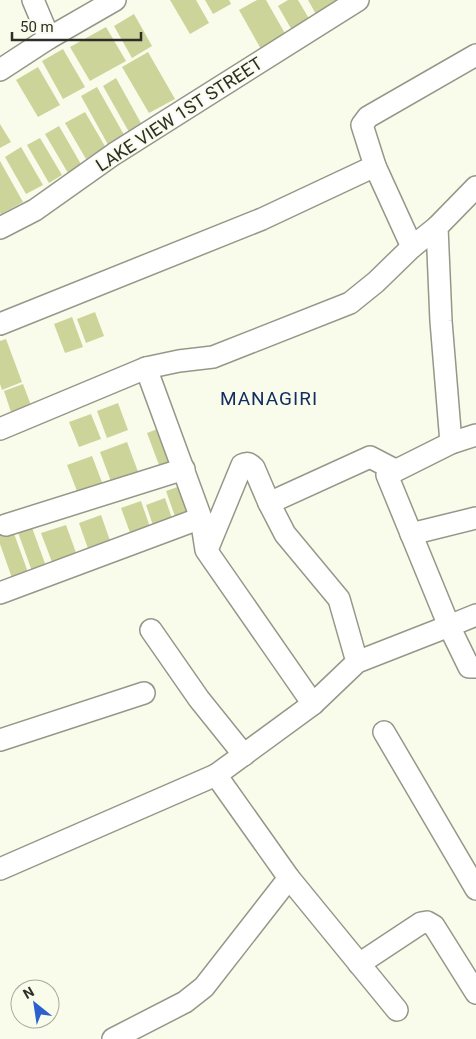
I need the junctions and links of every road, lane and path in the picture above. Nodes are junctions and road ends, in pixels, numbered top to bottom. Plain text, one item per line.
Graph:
1 (33, 0) edge
2 (115, 0) edge
3 (358, 0) edge
4 (49, 38) junction
5 (476, 55) edge
6 (0, 70) edge
7 (375, 166) junction
8 (476, 187) edge
9 (437, 227) junction
10 (0, 228) edge
11 (412, 247) junction
12 (0, 324) edge
13 (146, 368) junction
14 (0, 430) edge
15 (476, 435) edge
16 (451, 443) junction
17 (184, 469) junction
18 (395, 470) junction
19 (269, 503) junction
20 (201, 518) junction
21 (476, 518) edge
22 (6, 525) dead end
23 (411, 534) junction
24 (206, 550) junction
25 (0, 593) edge
26 (476, 615) edge
27 (449, 626) junction
28 (151, 630) dead end
29 (357, 662) junction
30 (476, 667) edge
31 (144, 693) dead end
32 (313, 704) junction
33 (384, 732) dead end
34 (0, 740) edge
35 (244, 755) junction
36 (216, 776) junction
37 (0, 869) edge
38 (289, 878) junction
39 (474, 882) edge
40 (360, 964) junction
41 (476, 993) edge
42 (397, 1010) dead end
43 (113, 1039) edge

1 - 4 street
2 - 4 street
3 - 10 street, LAKE VIEW 1ST STREET
4 - 6 street
5 - 7 street
7 - 11 street
7 - 12 street
8 - 9 street
9 - 11 street
9 - 16 street
11 - 13 street
13 - 14 street
13 - 17 street
15 - 16 street
16 - 18 street
17 - 20 street
17 - 22 street
18 - 19 street
18 - 23 street
19 - 24 street
19 - 29 street
20 - 24 street
20 - 25 street
21 - 23 street
23 - 27 street
24 - 32 street
26 - 27 street
27 - 29 street
27 - 30 street
28 - 35 street
29 - 32 street
31 - 34 street
32 - 35 street
33 - 39 street
35 - 36 street
36 - 37 street
36 - 38 street
38 - 40 street
38 - 43 street
40 - 41 street
40 - 42 street

